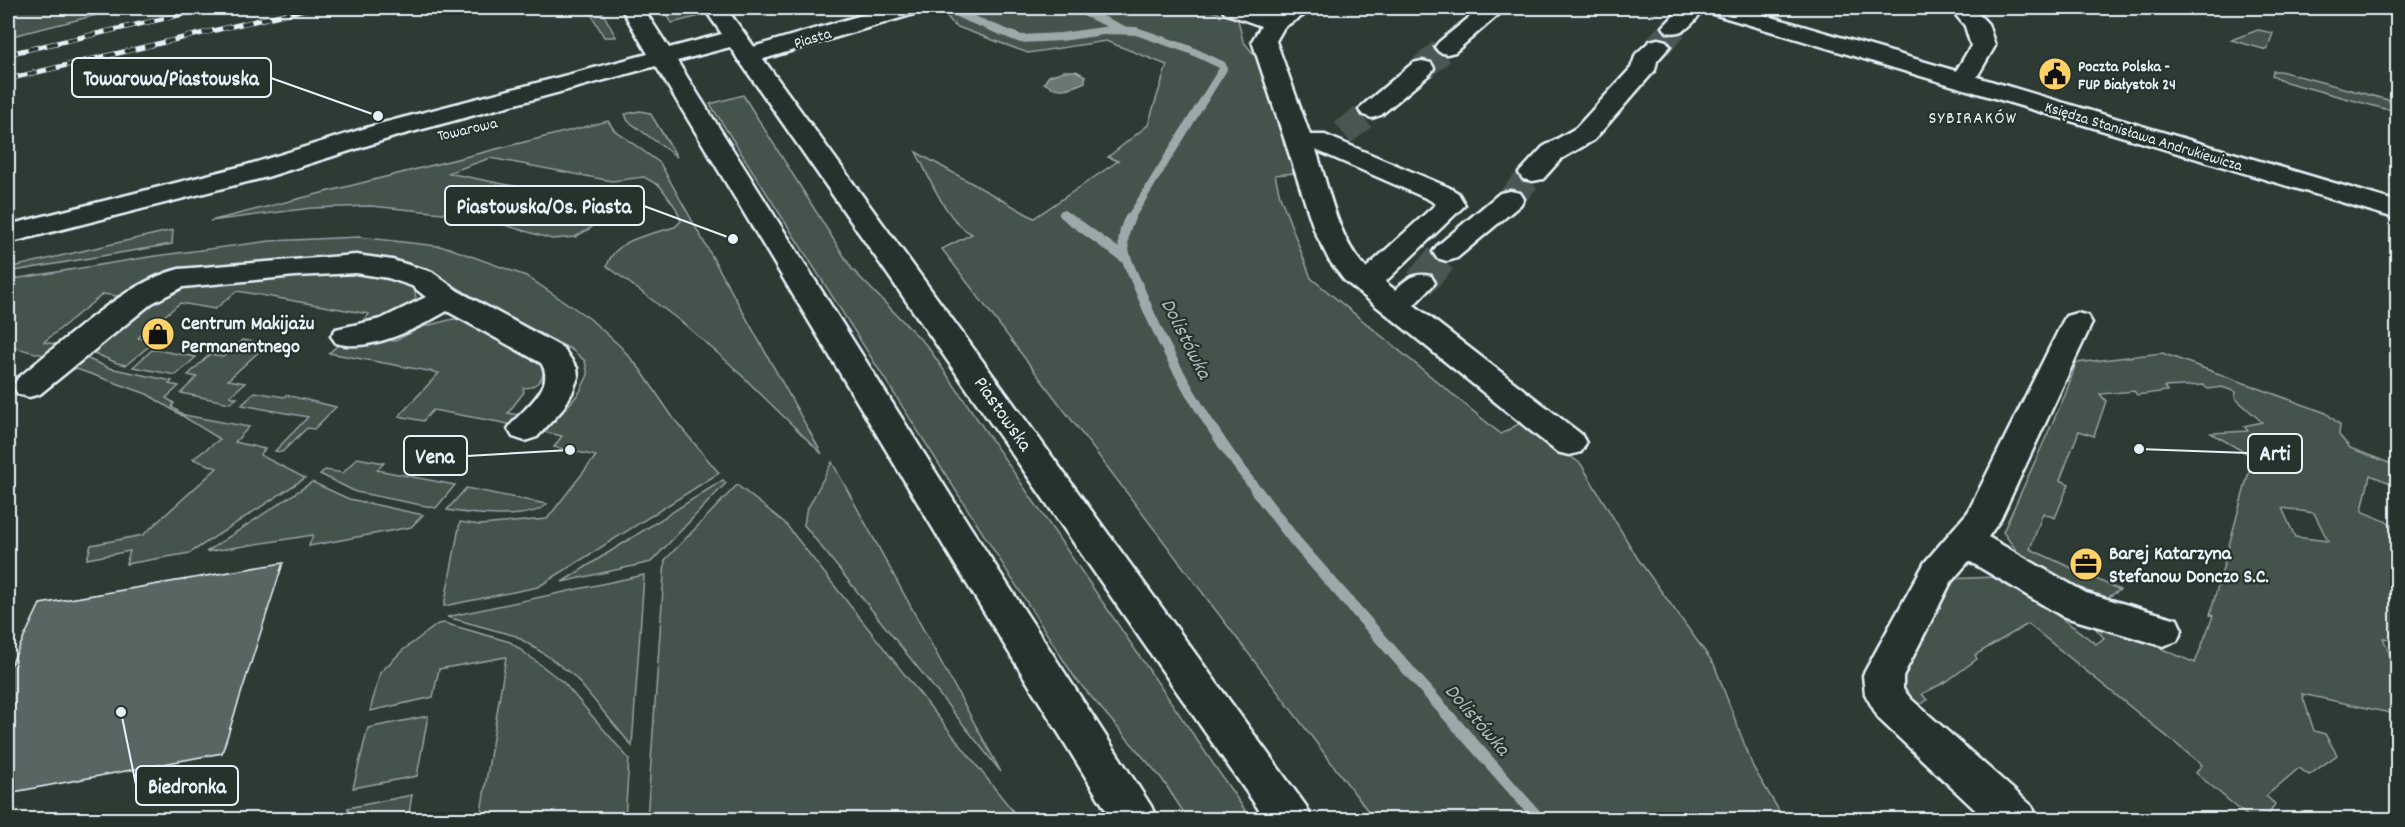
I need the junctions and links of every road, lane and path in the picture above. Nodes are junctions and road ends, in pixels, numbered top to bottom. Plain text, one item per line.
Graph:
1 (632, 8) edge
2 (715, 8) edge
3 (855, 8) edge
4 (909, 8) edge
5 (1233, 8) edge
6 (1495, 8) edge
7 (1693, 8) edge
8 (1718, 8) edge
9 (1961, 8) edge
10 (1287, 15) edge
11 (1675, 27) tunnel mouth
12 (1658, 46) tunnel mouth
13 (742, 47) junction
14 (1447, 47) tunnel mouth
15 (668, 67) junction
16 (1422, 68) tunnel mouth
17 (1962, 81) junction
18 (1372, 111) tunnel mouth
19 (1343, 134) tunnel mouth
20 (1308, 142) junction
21 (1533, 173) tunnel mouth
22 (1510, 199) tunnel mouth
23 (2397, 211) edge
24 (8, 234) edge
25 (1447, 252) tunnel mouth
26 (1367, 283) junction
27 (1420, 283) tunnel mouth
28 (447, 298) junction
29 (1396, 305) junction
30 (2077, 323) dead end
31 (347, 336) dead end
32 (30, 386) dead end
33 (525, 429) dead end
34 (1569, 443) dead end
35 (1964, 541) junction
36 (2163, 630) dead end
37 (1136, 819) edge
38 (1291, 819) edge
39 (2017, 819) edge

1 - 15 street
2 - 13 street, Piastowska
3 - 13 street, Piasta
4 - 13 street, Piasta
5 - 10 street
6 - 14 street
7 - 11 street
8 - 17 street, Księdza Stanisława Andrukiewicza
9 - 17 street
10 - 20 street
12 - 21 street
13 - 15 street, Towarowa
13 - 38 street, Piastowska
15 - 24 street, Towarowa
15 - 37 street
16 - 18 street
17 - 23 street, Księdza Stanisława Andrukiewicza
19 - 20 street
20 - 26 street
20 - 26 street
22 - 25 street
26 - 29 street
27 - 29 street
28 - 31 street
28 - 32 street
28 - 33 street
29 - 34 street
30 - 35 street
35 - 36 street
35 - 39 street

